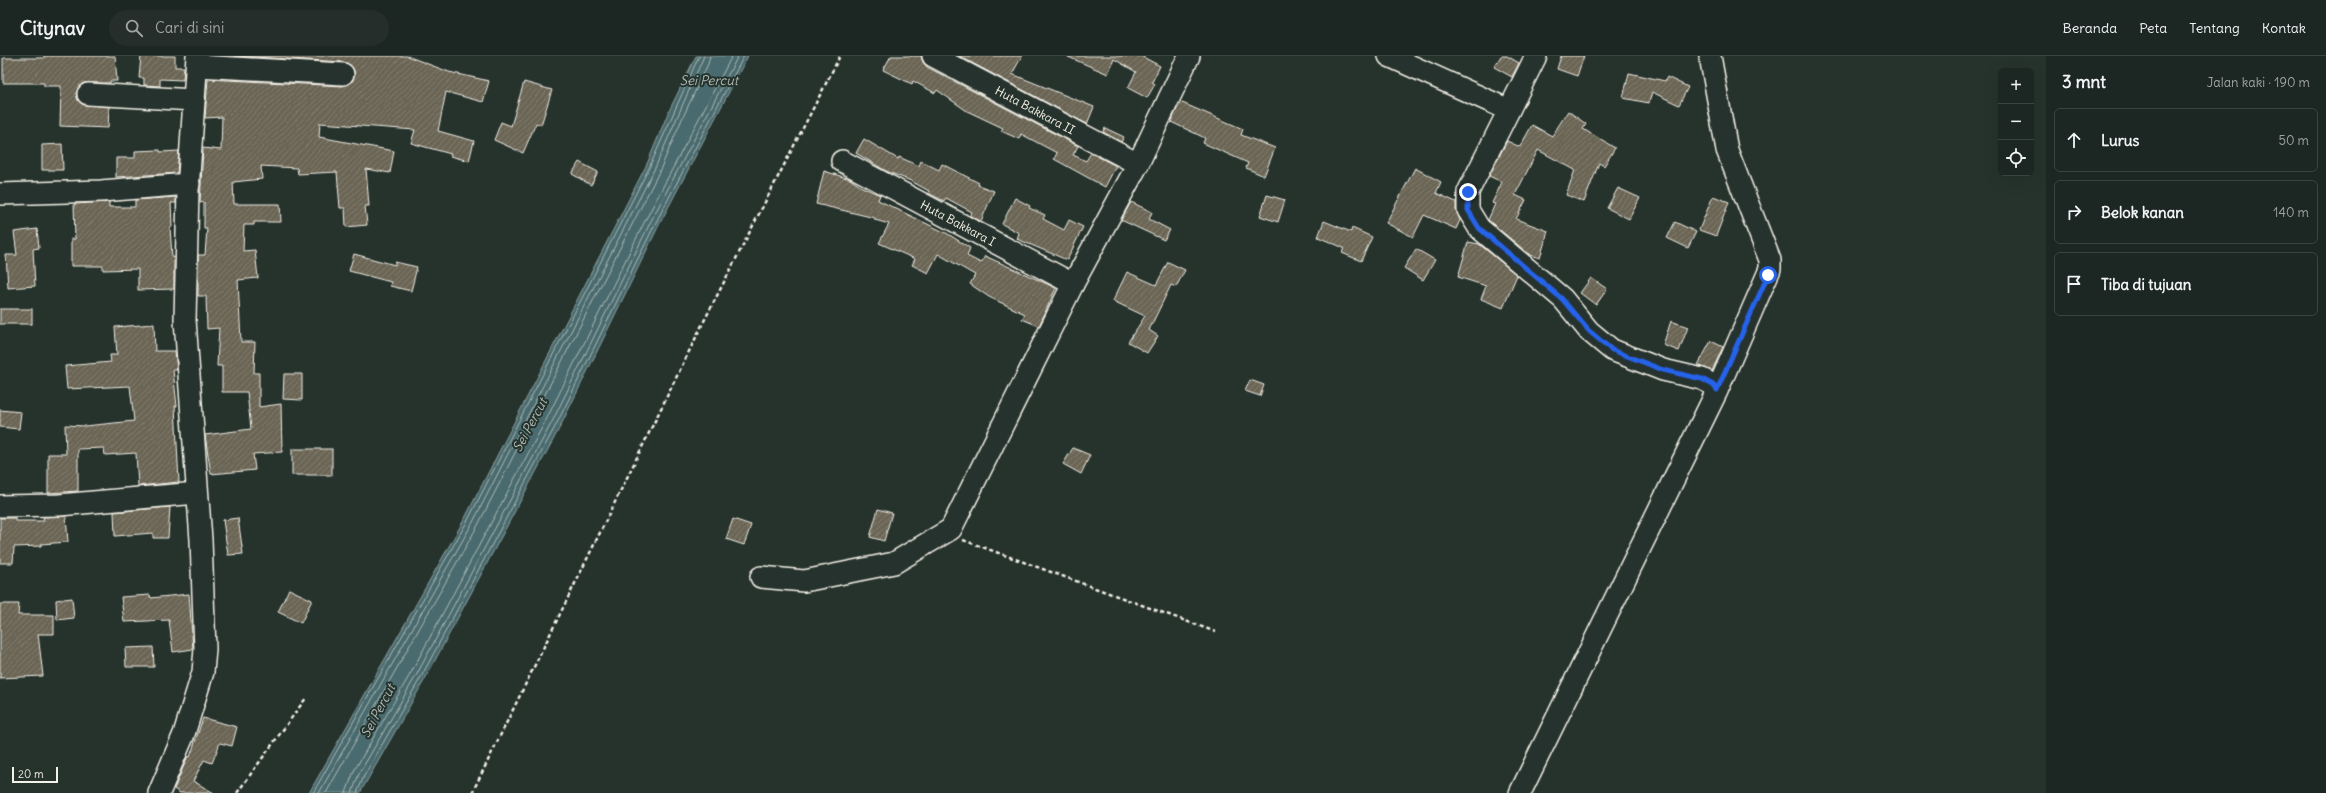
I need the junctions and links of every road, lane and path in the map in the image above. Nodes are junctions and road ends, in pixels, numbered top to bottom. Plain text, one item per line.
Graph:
1 (840, 56) edge
2 (933, 56) edge
3 (1389, 56) edge
4 (1536, 56) edge
5 (1710, 56) edge
6 (1183, 58) edge
7 (197, 61) edge
8 (343, 74) dead end
9 (88, 94) dead end
10 (194, 100) junction
11 (1509, 110) junction
12 (842, 161) dead end
13 (1138, 164) junction
14 (189, 184) junction
15 (0, 194) edge
16 (1072, 284) junction
17 (1717, 390) junction
18 (197, 493) junction
19 (0, 506) edge
20 (951, 529) junction
21 (761, 577) dead end
22 (1216, 632) dead end
23 (306, 698) dead end
24 (159, 793) edge
25 (237, 793) edge
26 (472, 793) edge
27 (1520, 793) edge

1 - 26 path
2 - 13 street, Huta Bakkara II
3 - 11 street
4 - 11 street
5 - 17 street
6 - 13 street
7 - 8 street
7 - 10 street
9 - 10 street
10 - 14 street
11 - 17 street
12 - 16 street, Huta Bakkara I
13 - 16 street
14 - 15 street
14 - 18 street
16 - 20 street
17 - 27 street
18 - 19 street
18 - 24 street
20 - 21 street
20 - 22 path
23 - 25 path

